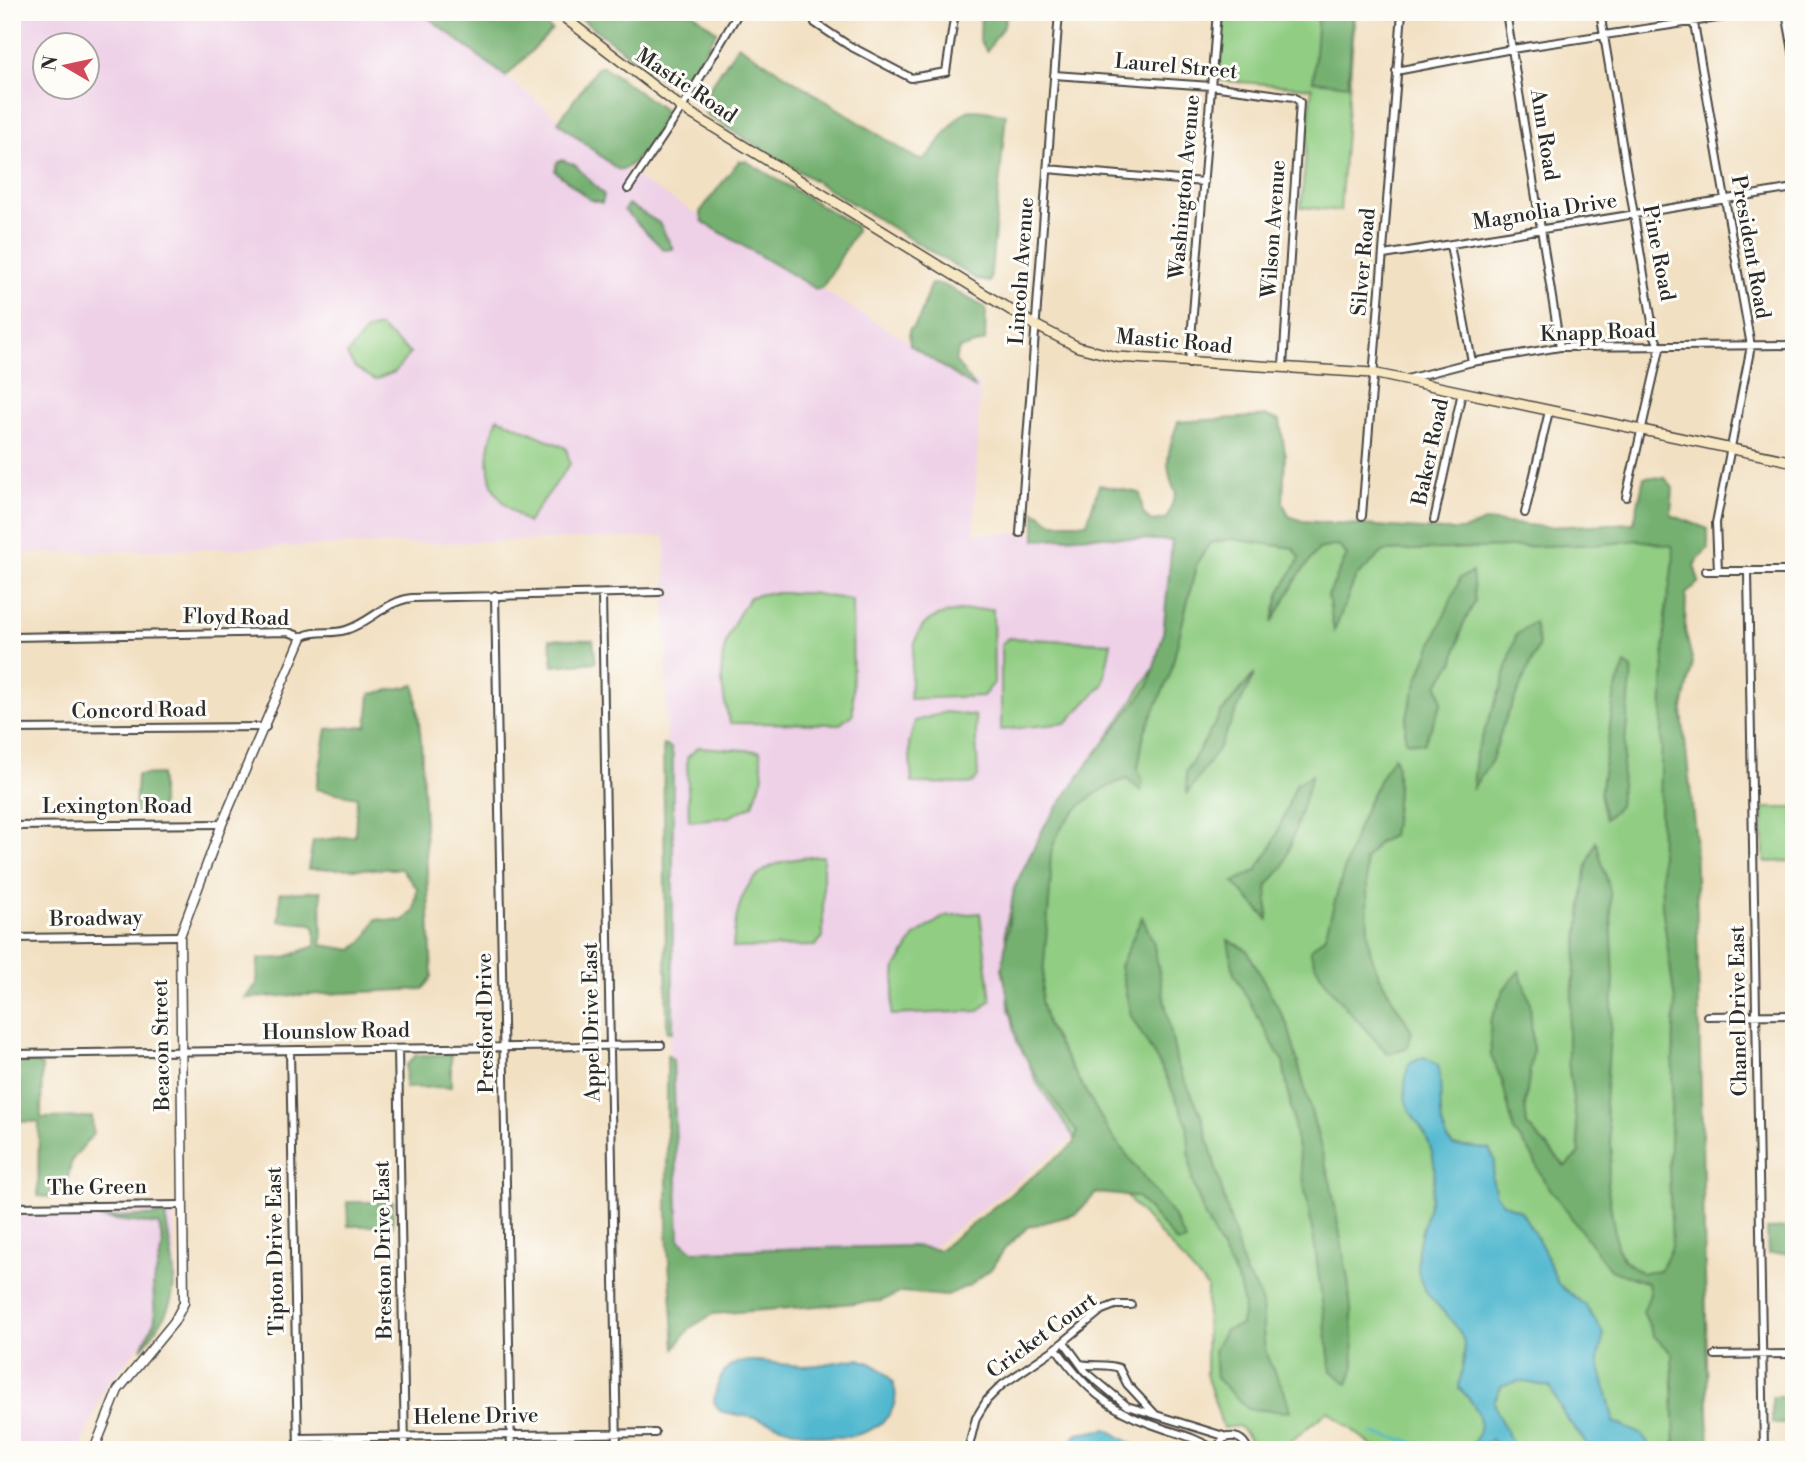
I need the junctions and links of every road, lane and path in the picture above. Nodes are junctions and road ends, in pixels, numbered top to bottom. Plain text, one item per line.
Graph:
1 (557, 12) edge
2 (739, 12) edge
3 (813, 12) edge
4 (955, 12) edge
5 (1059, 12) edge
6 (1217, 12) edge
7 (1402, 12) edge
8 (1506, 12) edge
9 (1600, 12) edge
10 (1692, 12) edge
11 (1757, 12) edge
12 (1786, 12) edge
13 (1693, 22) junction
14 (1604, 36) junction
15 (1512, 49) junction
16 (1794, 57) edge
17 (1396, 71) junction
18 (1054, 75) junction
19 (1211, 86) junction
20 (1294, 97) joint
21 (682, 108) junction
22 (1047, 169) junction
23 (1204, 183) junction
24 (1794, 188) edge
25 (628, 189) dead end
26 (1724, 200) junction
27 (1632, 215) junction
28 (1541, 228) junction
29 (1450, 245) junction
30 (1384, 255) junction
31 (1035, 325) junction
32 (1794, 345) edge
33 (1751, 346) junction
34 (1560, 347) junction
35 (1660, 349) junction
36 (1472, 362) junction
37 (1189, 364) junction
38 (1283, 366) junction
39 (1372, 373) junction
40 (1406, 379) junction
41 (1462, 392) junction
42 (1549, 411) junction
43 (1643, 432) junction
44 (1732, 449) junction
45 (1794, 462) edge
46 (1626, 497) dead end
47 (1525, 513) dead end
48 (1362, 516) dead end
49 (1434, 520) dead end
50 (1020, 533) dead end
51 (1705, 571) dead end
52 (1718, 571) junction
53 (1794, 571) edge
54 (1748, 572) junction
55 (659, 592) dead end
56 (602, 594) junction
57 (495, 595) junction
58 (12, 637) edge
59 (302, 637) junction
60 (266, 727) junction
61 (12, 729) edge
62 (222, 824) junction
63 (12, 826) edge
64 (180, 936) junction
65 (12, 938) edge
66 (1756, 1015) junction
67 (1794, 1015) edge
68 (1707, 1016) dead end
69 (610, 1044) junction
70 (661, 1045) dead end
71 (504, 1046) junction
72 (398, 1049) junction
73 (290, 1051) junction
74 (179, 1052) junction
75 (12, 1054) edge
76 (181, 1205) junction
77 (12, 1207) edge
78 (1131, 1305) dead end
79 (1064, 1342) junction
80 (1056, 1348) junction
81 (1794, 1354) edge
82 (1762, 1355) junction
83 (1715, 1356) dead end
84 (1080, 1364) junction
85 (1095, 1367) junction
86 (1092, 1377) junction
87 (1085, 1385) junction
88 (1157, 1415) junction
89 (617, 1433) junction
90 (655, 1433) dead end
91 (511, 1434) junction
92 (405, 1436) junction
93 (1227, 1437) junction
94 (298, 1438) junction
95 (94, 1450) edge
96 (298, 1450) edge
97 (405, 1450) edge
98 (511, 1450) edge
99 (617, 1450) edge
100 (968, 1450) edge
101 (1215, 1450) edge
102 (1248, 1450) edge
103 (1764, 1450) edge

1 - 21 main road, Mastic Road
2 - 21 street
3 - 4 street
5 - 18 street, Lincoln Avenue
6 - 19 street, Washington Avenue
7 - 17 street, Silver Road
8 - 15 street, Ann Road
9 - 14 street, Pine Road
10 - 13 street, President Road
11 - 13 street
12 - 16 street
13 - 14 street
13 - 26 street, President Road
14 - 15 street
14 - 27 street, Pine Road
15 - 17 street
15 - 28 street, Ann Road
17 - 30 street, Silver Road
18 - 19 street, Laurel Street
18 - 22 street, Lincoln Avenue
19 - 20 street, Laurel Street
19 - 23 street, Washington Avenue
20 - 38 street, Wilson Avenue
21 - 25 street
21 - 31 main road, Mastic Road
22 - 23 street
22 - 31 street, Lincoln Avenue
23 - 37 street, Washington Avenue
24 - 26 street, Magnolia Drive
26 - 27 street, Magnolia Drive
26 - 33 street, President Road
27 - 28 street, Magnolia Drive
27 - 35 street, Pine Road
28 - 29 street, Magnolia Drive
28 - 34 street, Ann Road
29 - 30 street, Magnolia Drive
29 - 36 street
30 - 39 street, Silver Road
31 - 37 main road, Mastic Road
31 - 50 street, Lincoln Avenue
32 - 33 street, Knapp Road
33 - 35 street, Knapp Road
33 - 44 street, President Road
34 - 35 street, Knapp Road
34 - 36 street, Knapp Road
35 - 43 street, Pine Road
36 - 40 street, Knapp Road
37 - 38 main road, Mastic Road
38 - 39 main road, Mastic Road
39 - 40 main road, Mastic Road
39 - 48 street, Silver Road
40 - 41 main road, Mastic Road
41 - 42 main road, Mastic Road
41 - 49 street, Baker Road
42 - 43 main road, Mastic Road
42 - 47 street
43 - 44 main road, Mastic Road
43 - 46 street, Pine Road
44 - 45 main road, Mastic Road
44 - 52 street, President Road
51 - 52 street
52 - 54 street
53 - 54 street
54 - 66 street, Chanel Drive East
55 - 56 street, Floyd Road
56 - 57 street, Floyd Road
56 - 69 street, Appel Drive East
57 - 59 street, Floyd Road
57 - 71 street, Presford Drive
58 - 59 street, Floyd Road
59 - 60 street, Beacon Street
60 - 61 street, Concord Road
60 - 62 street, Beacon Street
62 - 63 street, Lexington Road
62 - 64 street, Beacon Street
64 - 65 street, Broadway
64 - 74 street, Beacon Street
66 - 67 street
66 - 68 street
66 - 82 street, Chanel Drive East
69 - 70 street, Hounslow Road
69 - 71 street, Hounslow Road
69 - 89 street, Appel Drive East
71 - 72 street, Hounslow Road
71 - 91 street, Presford Drive
72 - 73 street, Hounslow Road
72 - 92 street, Breston Drive East
73 - 74 street, Hounslow Road
73 - 94 street, Tipton Drive East
74 - 75 street, Hounslow Road
74 - 76 street, Beacon Street
76 - 77 street, The Green
76 - 95 street, Beacon Street
78 - 79 street, Cricket Court
79 - 80 street, Cricket Court
79 - 84 street
80 - 87 street
80 - 100 street, Cricket Court
81 - 82 street
82 - 83 street
82 - 103 street, Chanel Drive East
84 - 85 street
84 - 86 street
85 - 86 street
85 - 88 street
86 - 87 street
86 - 88 street
87 - 101 street
88 - 93 street
89 - 90 street, Helene Drive
89 - 91 street, Helene Drive
89 - 99 street, Appel Drive East
91 - 92 street, Helene Drive
91 - 98 street, Presford Drive
92 - 94 street, Helene Drive
92 - 97 street, Breston Drive East
93 - 101 street
93 - 102 street
94 - 96 street, Tipton Drive East

